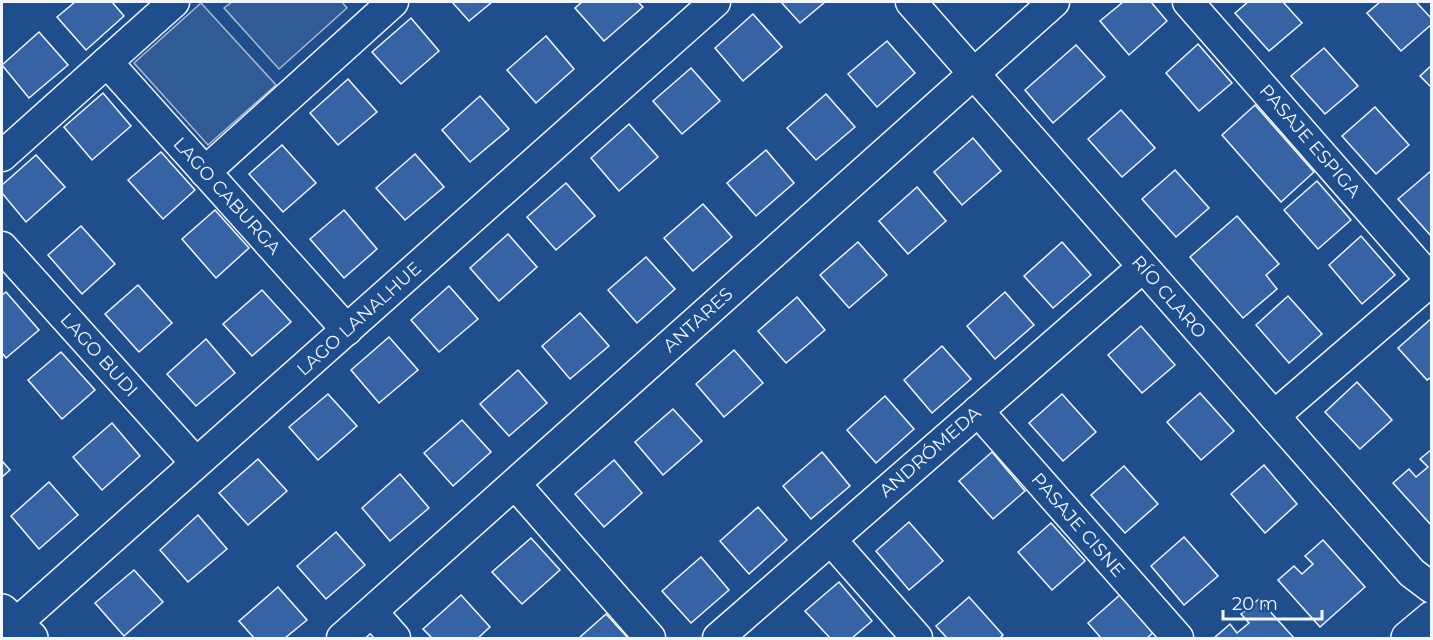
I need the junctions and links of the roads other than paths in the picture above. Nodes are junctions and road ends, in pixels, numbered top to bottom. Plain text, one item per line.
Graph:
1 (174, 2) edge
2 (716, 2) edge
3 (911, 2) edge
4 (1054, 2) edge
5 (1188, 2) edge
6 (388, 3) edge
7 (107, 62) junction
8 (974, 74) junction
9 (2, 156) edge
10 (205, 172) junction
11 (2, 247) edge
12 (1143, 267) junction
13 (1431, 280) edge
14 (346, 330) junction
15 (978, 411) junction
16 (1274, 416) junction
17 (196, 463) junction
18 (515, 484) junction
19 (831, 540) junction
20 (1431, 588) edge
21 (372, 612) junction
22 (1431, 618) edge
23 (12, 627) edge
24 (342, 639) edge
25 (395, 639) edge
26 (650, 639) edge
27 (718, 639) edge
28 (917, 639) edge
29 (1178, 639) edge
30 (1408, 639) edge

1 - 7 street
2 - 14 street, LAGO LANALHUE
3 - 8 street, RÍO CLARO
4 - 8 street, ANTARES
5 - 13 street, PASAJE ESPIGA
6 - 10 street
7 - 9 street
7 - 10 street, LAGO CABURGA
8 - 12 street, RÍO CLARO
8 - 18 street, ANTARES
10 - 14 street, LAGO CABURGA
11 - 17 street, LAGO BUDI
12 - 15 street, ANDRÓMEDA
12 - 16 street, RÍO CLARO
13 - 16 street
14 - 17 street, LAGO LANALHUE
15 - 19 street, ANDRÓMEDA
15 - 29 street, PASAJE CISNE
16 - 20 street, RÍO CLARO
17 - 23 street, LAGO LANALHUE
18 - 21 street, ANTARES
18 - 26 street
19 - 27 street, ANDRÓMEDA
19 - 28 street
21 - 24 street, ANTARES
21 - 25 street
22 - 30 street

